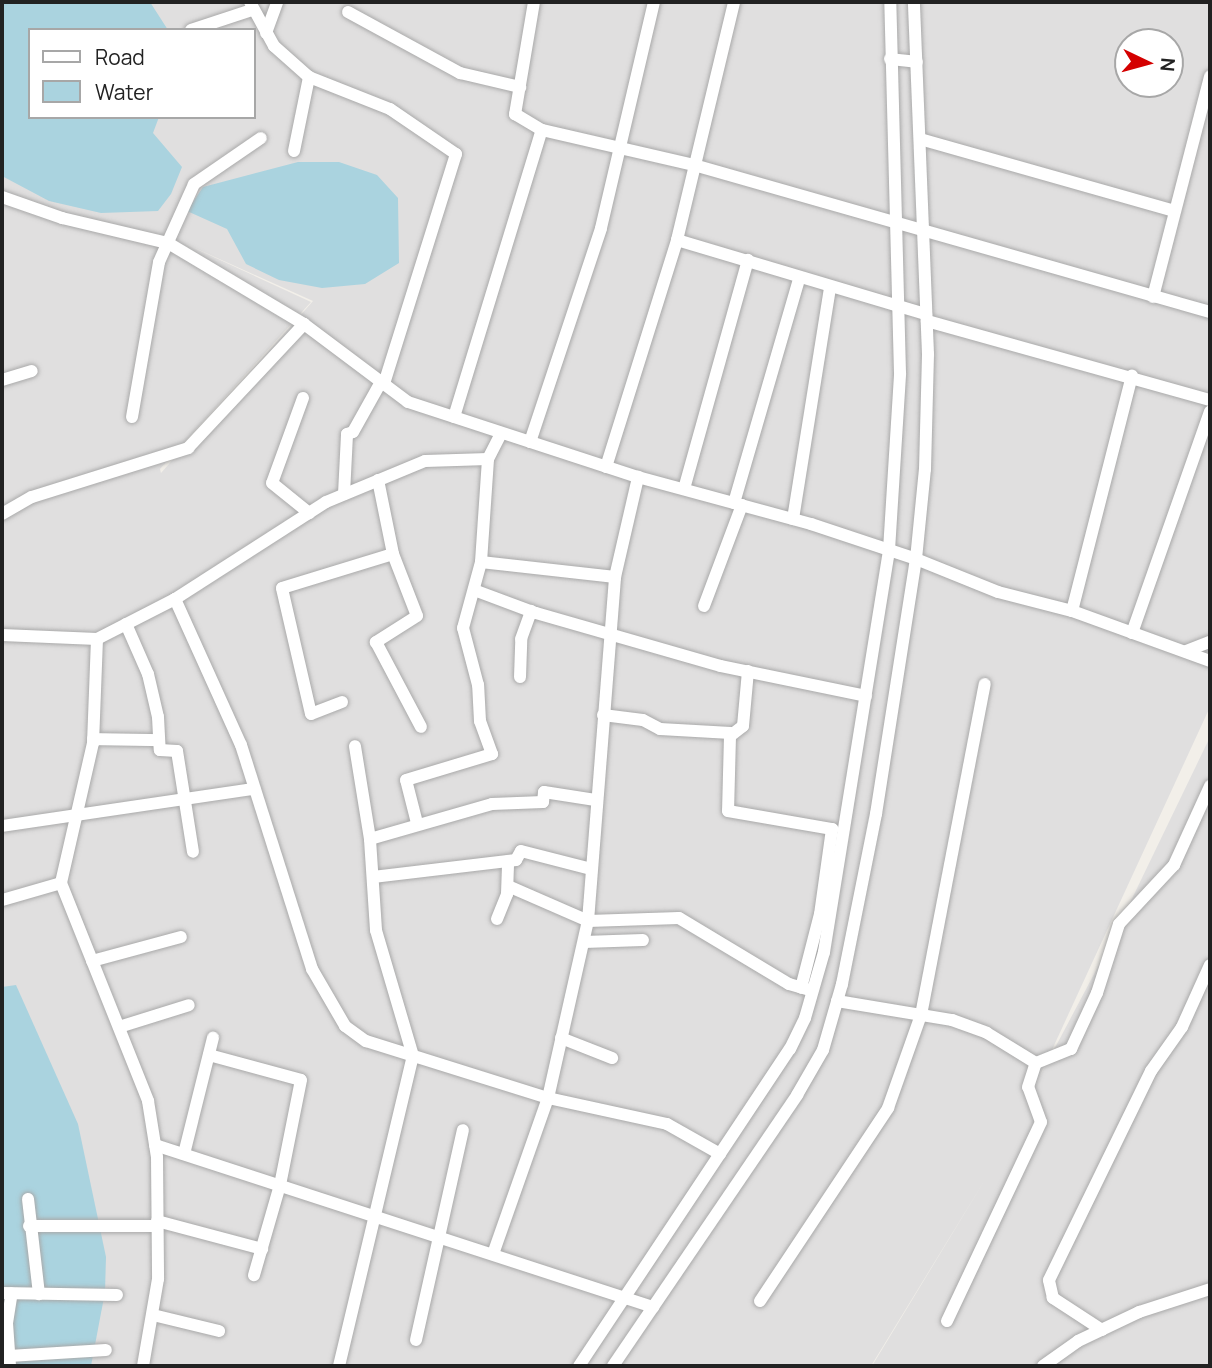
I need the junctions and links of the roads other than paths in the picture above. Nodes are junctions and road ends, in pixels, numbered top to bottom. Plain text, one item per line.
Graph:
1 (277, 2) edge
2 (534, 2) edge
3 (654, 2) edge
4 (734, 2) edge
5 (890, 2) edge
6 (914, 2) edge
7 (251, 6) edge
8 (348, 12) dead end
9 (196, 28) edge
10 (266, 33) junction
11 (890, 59) junction
12 (917, 62) junction
13 (1210, 76) edge
14 (309, 77) junction
15 (520, 87) junction
16 (542, 130) junction
17 (261, 138) dead end
18 (920, 138) junction
19 (619, 146) junction
20 (294, 151) dead end
21 (694, 165) junction
22 (2, 197) edge
23 (1174, 211) junction
24 (897, 224) junction
25 (924, 232) junction
26 (677, 240) junction
27 (168, 243) junction
28 (748, 260) junction
29 (799, 279) junction
30 (830, 288) junction
31 (1153, 298) junction
32 (900, 306) junction
33 (1210, 312) edge
34 (926, 318) junction
35 (304, 324) junction
36 (32, 371) dead end
37 (1132, 376) junction
38 (2, 380) edge
39 (383, 383) junction
40 (303, 398) dead end
41 (1210, 400) edge
42 (1210, 411) edge
43 (132, 417) dead end
44 (454, 417) junction
45 (501, 433) junction
46 (530, 442) junction
47 (488, 459) junction
48 (606, 467) junction
49 (638, 477) junction
50 (378, 480) junction
51 (684, 489) junction
52 (344, 494) junction
53 (738, 504) junction
54 (309, 513) junction
55 (2, 514) edge
56 (793, 519) junction
57 (889, 550) junction
58 (393, 554) junction
59 (916, 559) junction
60 (481, 562) junction
61 (615, 577) junction
62 (474, 590) junction
63 (175, 599) junction
64 (704, 606) dead end
65 (531, 611) junction
66 (1072, 611) junction
67 (125, 624) junction
68 (610, 632) junction
69 (1132, 633) junction
70 (2, 635) edge
71 (97, 639) junction
72 (1210, 642) edge
73 (1186, 651) junction
74 (1210, 661) edge
75 (748, 671) junction
76 (520, 677) dead end
77 (985, 684) dead end
78 (866, 696) junction
79 (342, 702) dead end
80 (603, 715) junction
81 (421, 726) dead end
82 (731, 733) junction
83 (93, 739) junction
84 (159, 740) junction
85 (355, 746) dead end
86 (1210, 786) edge
87 (254, 789) junction
88 (595, 800) junction
89 (185, 801) junction
90 (77, 815) junction
91 (417, 823) junction
92 (2, 825) edge
93 (370, 839) junction
94 (193, 852) dead end
95 (508, 861) junction
96 (591, 869) junction
97 (373, 877) junction
98 (61, 883) junction
99 (508, 886) junction
100 (3, 896) edge
101 (497, 919) dead end
102 (588, 921) junction
103 (181, 937) dead end
104 (643, 940) dead end
105 (584, 942) junction
106 (92, 961) junction
107 (1210, 965) edge
108 (807, 990) junction
109 (837, 1001) junction
110 (189, 1005) dead end
111 (921, 1015) junction
112 (119, 1027) junction
113 (213, 1038) dead end
114 (562, 1038) junction
115 (209, 1055) junction
116 (413, 1056) junction
117 (612, 1058) dead end
118 (1036, 1063) junction
119 (548, 1098) junction
120 (463, 1130) dead end
121 (155, 1145) junction
122 (184, 1154) junction
123 (720, 1154) junction
124 (280, 1185) junction
125 (28, 1199) dead end
126 (378, 1217) junction
127 (157, 1223) junction
128 (29, 1226) junction
129 (438, 1236) junction
130 (262, 1249) junction
131 (493, 1254) junction
132 (254, 1275) dead end
133 (1210, 1289) edge
134 (7, 1293) edge
135 (39, 1294) junction
136 (117, 1295) dead end
137 (626, 1295) junction
138 (760, 1301) dead end
139 (653, 1307) junction
140 (153, 1315) junction
141 (947, 1321) dead end
142 (1102, 1330) junction
143 (219, 1331) dead end
144 (416, 1340) dead end
145 (106, 1350) dead end
146 (10, 1361) edge
147 (143, 1366) edge
148 (339, 1366) edge
149 (579, 1366) edge
150 (612, 1366) edge
151 (1043, 1366) edge

1 - 10 street
2 - 15 street
3 - 19 street
4 - 21 street
5 - 11 street
6 - 12 street
7 - 9 street
7 - 10 street
8 - 15 street
10 - 14 street
11 - 12 street
11 - 24 street
12 - 18 street
13 - 23 street
14 - 20 street
14 - 39 street
15 - 16 street
16 - 19 street
16 - 44 street
17 - 27 street
18 - 23 street
18 - 25 street
19 - 21 street
19 - 46 street
21 - 24 street
21 - 26 street
22 - 27 street
23 - 31 street
24 - 25 street
24 - 32 street
25 - 31 street
25 - 34 street
26 - 28 street
26 - 48 street
27 - 35 street
27 - 43 street
28 - 29 street
28 - 51 street
29 - 30 street
29 - 53 street
30 - 32 street
30 - 56 street
31 - 33 street
32 - 34 street
32 - 57 street
34 - 37 street
34 - 59 street
35 - 39 street
35 - 55 street
36 - 38 street
37 - 41 street
37 - 66 street
39 - 44 street
39 - 52 street
40 - 54 street
42 - 69 street
44 - 45 street
45 - 46 street
45 - 47 street
46 - 48 street
47 - 50 street
47 - 60 street
48 - 49 street
49 - 51 street
49 - 61 street
50 - 52 street
50 - 58 street
51 - 53 street
52 - 54 street
53 - 56 street
53 - 64 street
54 - 63 street
56 - 57 street
57 - 59 street
57 - 78 street
58 - 79 street
58 - 81 street
59 - 66 street
59 - 109 street
60 - 61 street
60 - 62 street
61 - 68 street
62 - 65 street
62 - 91 street
63 - 67 street
63 - 87 street
65 - 68 street
65 - 76 street
66 - 69 street
67 - 71 street
67 - 84 street
68 - 75 street
68 - 80 street
69 - 73 street
70 - 71 street
71 - 83 street
72 - 73 street
73 - 74 street
75 - 78 street
75 - 82 street
77 - 111 street
78 - 108 street
80 - 82 street
80 - 88 street
82 - 108 street
83 - 84 street
83 - 90 street
84 - 89 street
85 - 93 street
86 - 118 street
87 - 89 street
87 - 116 street
88 - 91 street
88 - 96 street
89 - 90 street
89 - 94 street
90 - 92 street
90 - 98 street
91 - 93 street
93 - 97 street
95 - 96 street
95 - 97 street
95 - 99 street
96 - 102 street
97 - 116 street
98 - 100 street
98 - 106 street
99 - 101 street
99 - 102 street
102 - 105 street
102 - 108 street
103 - 106 street
104 - 105 street
105 - 114 street
106 - 112 street
107 - 142 street
108 - 123 street
109 - 111 street
109 - 139 street
110 - 112 street
111 - 118 street
111 - 138 street
112 - 121 street
113 - 115 street
114 - 117 street
114 - 119 street
115 - 122 street
115 - 124 street
116 - 119 street
116 - 126 street
118 - 141 street
119 - 123 street
119 - 131 street
120 - 129 street
121 - 122 street
121 - 127 street
122 - 124 street
123 - 137 street
124 - 126 street
124 - 130 street
125 - 128 street
126 - 129 street
126 - 148 street
127 - 128 street
127 - 130 street
127 - 140 street
128 - 135 street
129 - 131 street
129 - 144 street
130 - 132 street
131 - 137 street
133 - 142 street
134 - 135 street
134 - 146 street
135 - 136 street
137 - 139 street
137 - 149 street
139 - 150 street
140 - 143 street
140 - 147 street
142 - 151 street
145 - 146 street

